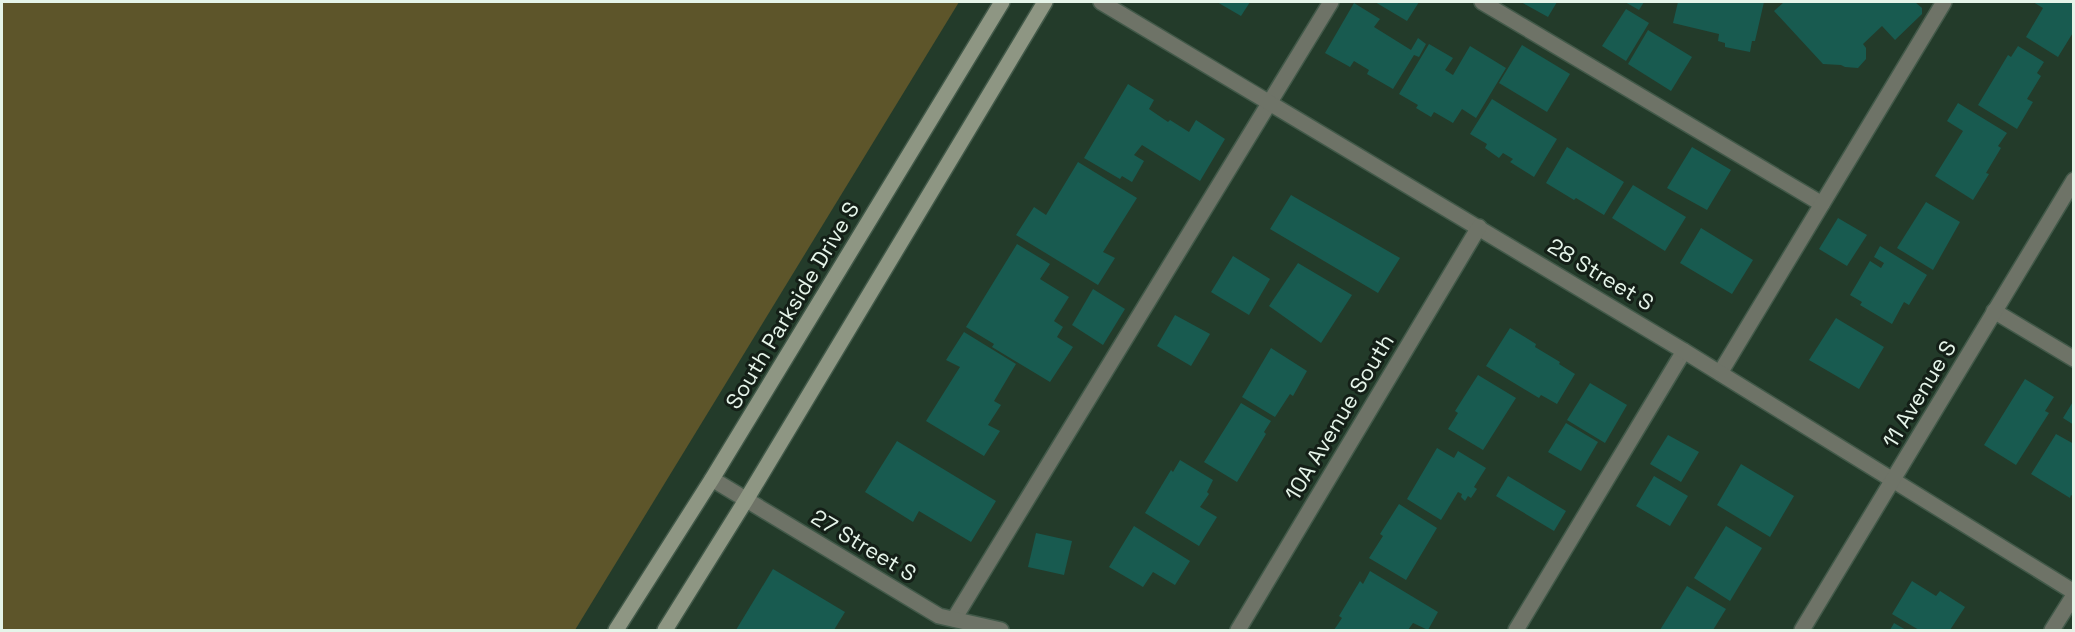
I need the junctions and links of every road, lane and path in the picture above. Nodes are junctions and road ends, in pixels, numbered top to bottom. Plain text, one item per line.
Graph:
1 (1002, 2) edge
2 (1045, 2) edge
3 (1101, 2) edge
4 (1330, 2) edge
5 (1482, 2) edge
6 (1944, 2) edge
7 (1269, 100) junction
8 (2073, 180) edge
9 (1822, 204) junction
10 (1479, 226) junction
11 (1994, 311) junction
12 (1684, 351) junction
13 (2073, 359) edge
14 (1720, 373) junction
15 (712, 479) junction
16 (1893, 480) junction
17 (746, 501) junction
18 (2073, 594) edge
19 (954, 619) junction
20 (616, 630) edge
21 (665, 630) edge
22 (1001, 630) edge
23 (1238, 630) edge
24 (1516, 630) edge
25 (1802, 630) edge
26 (2052, 630) edge

1 - 15 main road, South Parkside Drive S
2 - 17 main road
3 - 7 street, 28 Street S
4 - 7 street
5 - 9 street
6 - 9 street
7 - 10 street, 28 Street S
7 - 19 street
8 - 11 street, 11 Avenue S
9 - 14 street
10 - 12 street, 28 Street S
10 - 23 street, 10A Avenue South
11 - 13 street
11 - 16 street, 11 Avenue S
12 - 14 street, 28 Street S
12 - 24 street
14 - 16 street, 28 Street S
15 - 17 street, 27 Street S
15 - 20 main road, South Parkside Drive S
16 - 18 street, 28 Street S
16 - 25 street, 11 Avenue S
17 - 19 street, 27 Street S
17 - 21 main road
18 - 26 street
19 - 22 street, 27 Street S

